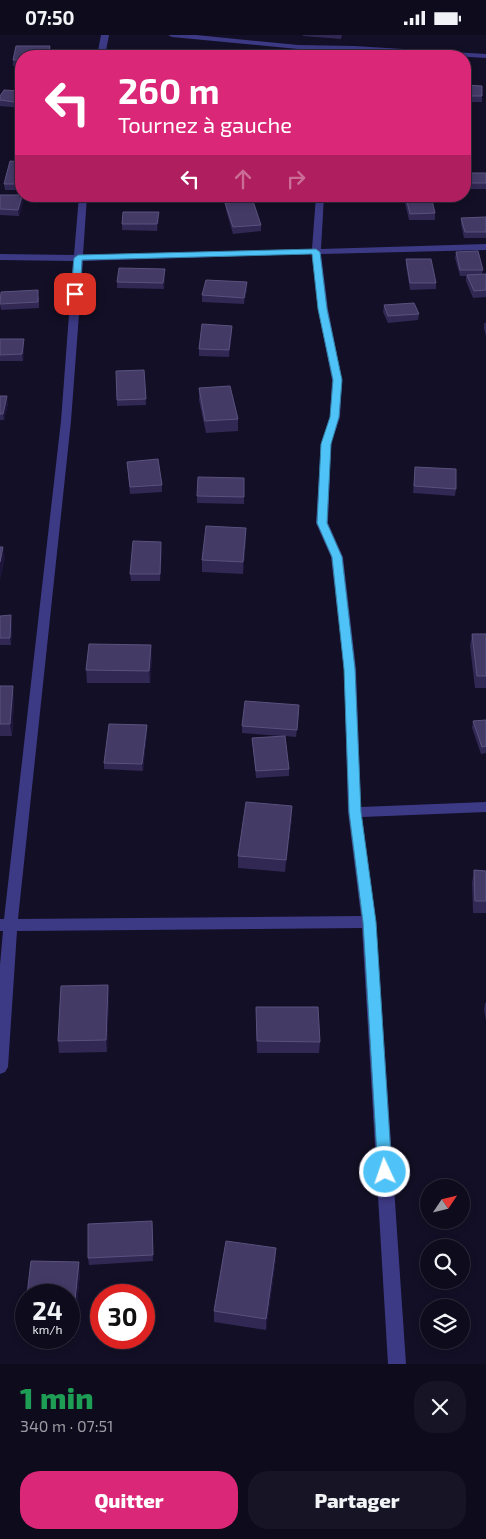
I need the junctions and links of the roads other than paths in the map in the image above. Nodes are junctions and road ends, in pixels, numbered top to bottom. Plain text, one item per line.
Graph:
1 (105, 35) edge
2 (172, 35) edge
3 (298, 47) joint
4 (102, 50) edge
5 (414, 50) edge
6 (471, 55) edge
7 (486, 56) edge
8 (83, 202) edge
9 (320, 202) edge
10 (486, 247) edge
11 (316, 252) junction
12 (0, 257) edge
13 (78, 258) junction
14 (486, 807) edge
15 (355, 812) junction
16 (369, 922) junction
17 (5, 925) edge
18 (0, 1067) edge
19 (397, 1364) edge

1 - 4 street
2 - 3 street
3 - 5 street
6 - 7 street
8 - 13 street
9 - 11 street
10 - 11 street
11 - 13 street
11 - 15 street
12 - 13 street
13 - 17 street
14 - 15 street
15 - 16 street
16 - 17 street
16 - 19 street
17 - 18 street

